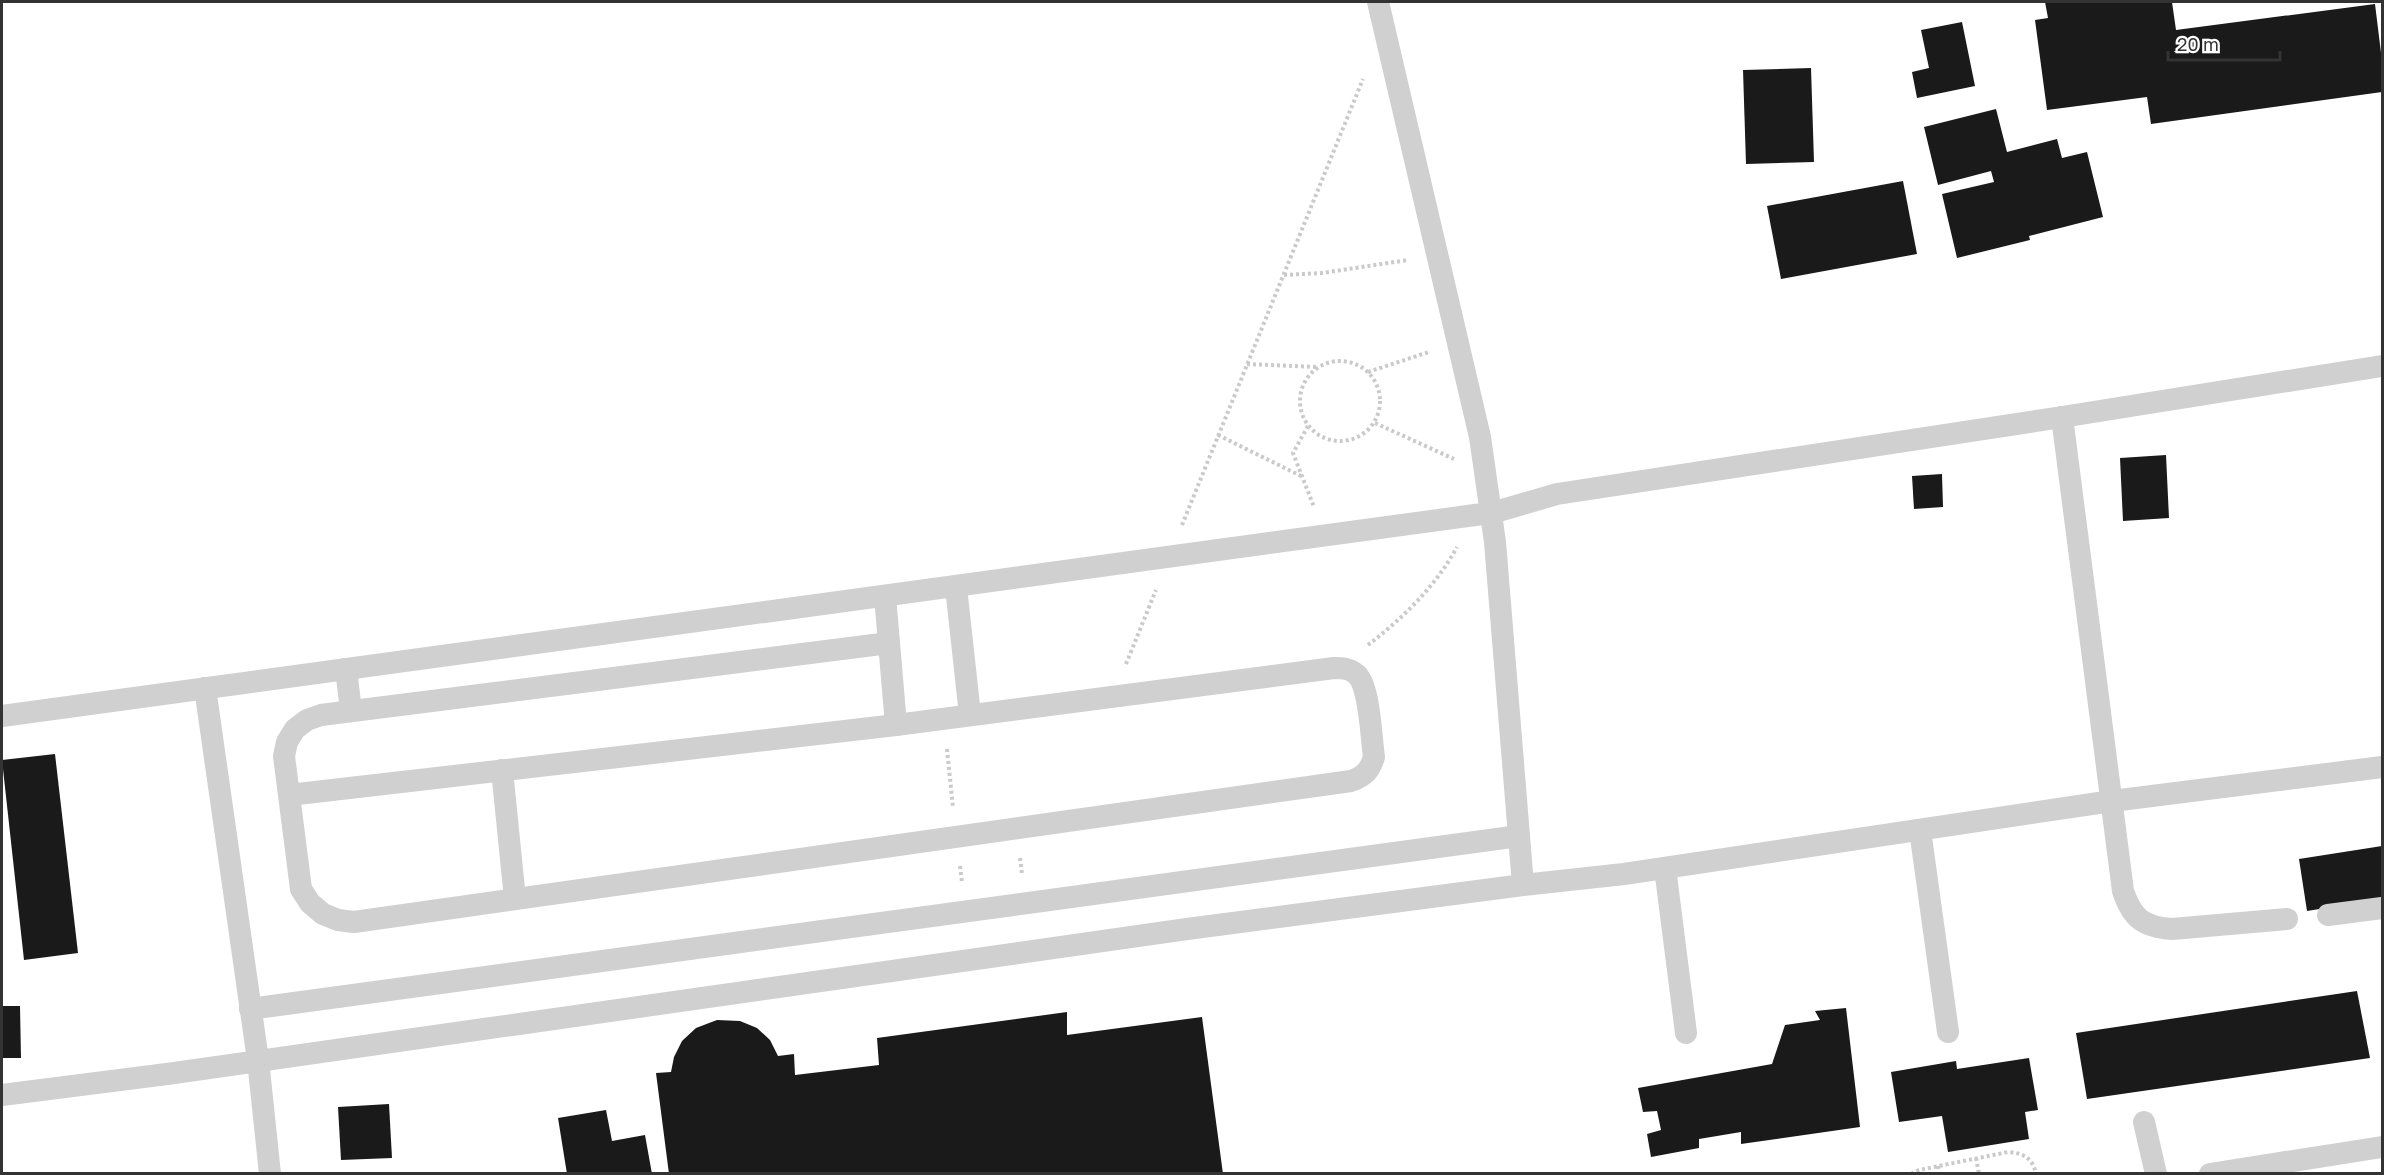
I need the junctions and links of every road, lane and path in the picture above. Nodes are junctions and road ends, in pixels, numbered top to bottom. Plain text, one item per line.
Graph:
1 (1378, 2) edge
2 (1384, 28) junction
3 (1437, 255) junction
4 (1284, 275) junction
5 (1458, 342) junction
6 (1247, 364) junction
7 (2382, 366) edge
8 (1318, 367) junction
9 (1368, 372) junction
10 (2062, 417) junction
11 (1375, 423) junction
12 (1308, 426) junction
13 (1218, 435) junction
14 (1487, 475) junction
15 (1302, 476) junction
16 (1484, 514) junction
17 (1326, 537) junction
18 (1169, 558) junction
19 (956, 587) junction
20 (885, 596) junction
21 (888, 643) junction
22 (1334, 668) junction
23 (346, 669) junction
24 (205, 688) junction
25 (1113, 696) junction
26 (351, 711) junction
27 (970, 715) junction
28 (2, 716) edge
29 (896, 725) junction
30 (2382, 767) edge
31 (502, 770) junction
32 (289, 795) junction
33 (2112, 801) junction
34 (1920, 830) junction
35 (1519, 836) junction
36 (1665, 868) junction
37 (1523, 885) junction
38 (515, 899) junction
39 (2382, 908) edge
40 (2328, 915) dead end
41 (2287, 919) dead end
42 (250, 1009) junction
43 (1948, 1032) dead end
44 (1686, 1033) dead end
45 (258, 1060) junction
46 (2, 1095) edge
47 (2144, 1122) dead end
48 (2382, 1147) edge
49 (1976, 1158) junction
50 (2339, 1164) edge
51 (1938, 1166) junction
52 (270, 1173) edge
53 (1911, 1173) edge
54 (1939, 1173) edge
55 (1979, 1173) edge
56 (2036, 1173) edge
57 (2156, 1173) edge
58 (2210, 1173) edge

1 - 2 lane
2 - 3 lane
2 - 4 path
3 - 4 path
3 - 5 lane
4 - 6 path
5 - 9 path
5 - 14 lane
6 - 8 path
6 - 13 path
7 - 10 lane
8 - 9 path
8 - 12 path
9 - 11 path
10 - 16 lane
10 - 33 lane
11 - 12 path
11 - 14 path
12 - 15 path
13 - 15 path
13 - 18 path
14 - 16 lane
15 - 17 path
16 - 17 lane
16 - 22 path
16 - 35 lane
17 - 18 lane
18 - 19 lane
18 - 25 path
19 - 20 lane
19 - 27 lane
20 - 21 lane
20 - 23 lane
21 - 26 lane
21 - 29 lane
22 - 25 lane
22 - 38 lane
23 - 24 lane
23 - 26 lane
24 - 28 lane
24 - 42 lane
25 - 27 lane
26 - 32 lane
27 - 29 lane
29 - 31 lane
30 - 33 lane
31 - 32 lane
31 - 38 lane
32 - 38 lane
33 - 34 lane
33 - 41 lane
34 - 36 lane
34 - 43 lane
35 - 37 lane
35 - 42 lane
36 - 37 lane
36 - 44 lane
37 - 45 lane
39 - 40 lane
42 - 45 lane
45 - 46 lane
45 - 52 lane
47 - 57 lane
48 - 50 lane
49 - 51 path
49 - 55 path
49 - 56 path
50 - 58 lane
51 - 53 path
51 - 54 path

